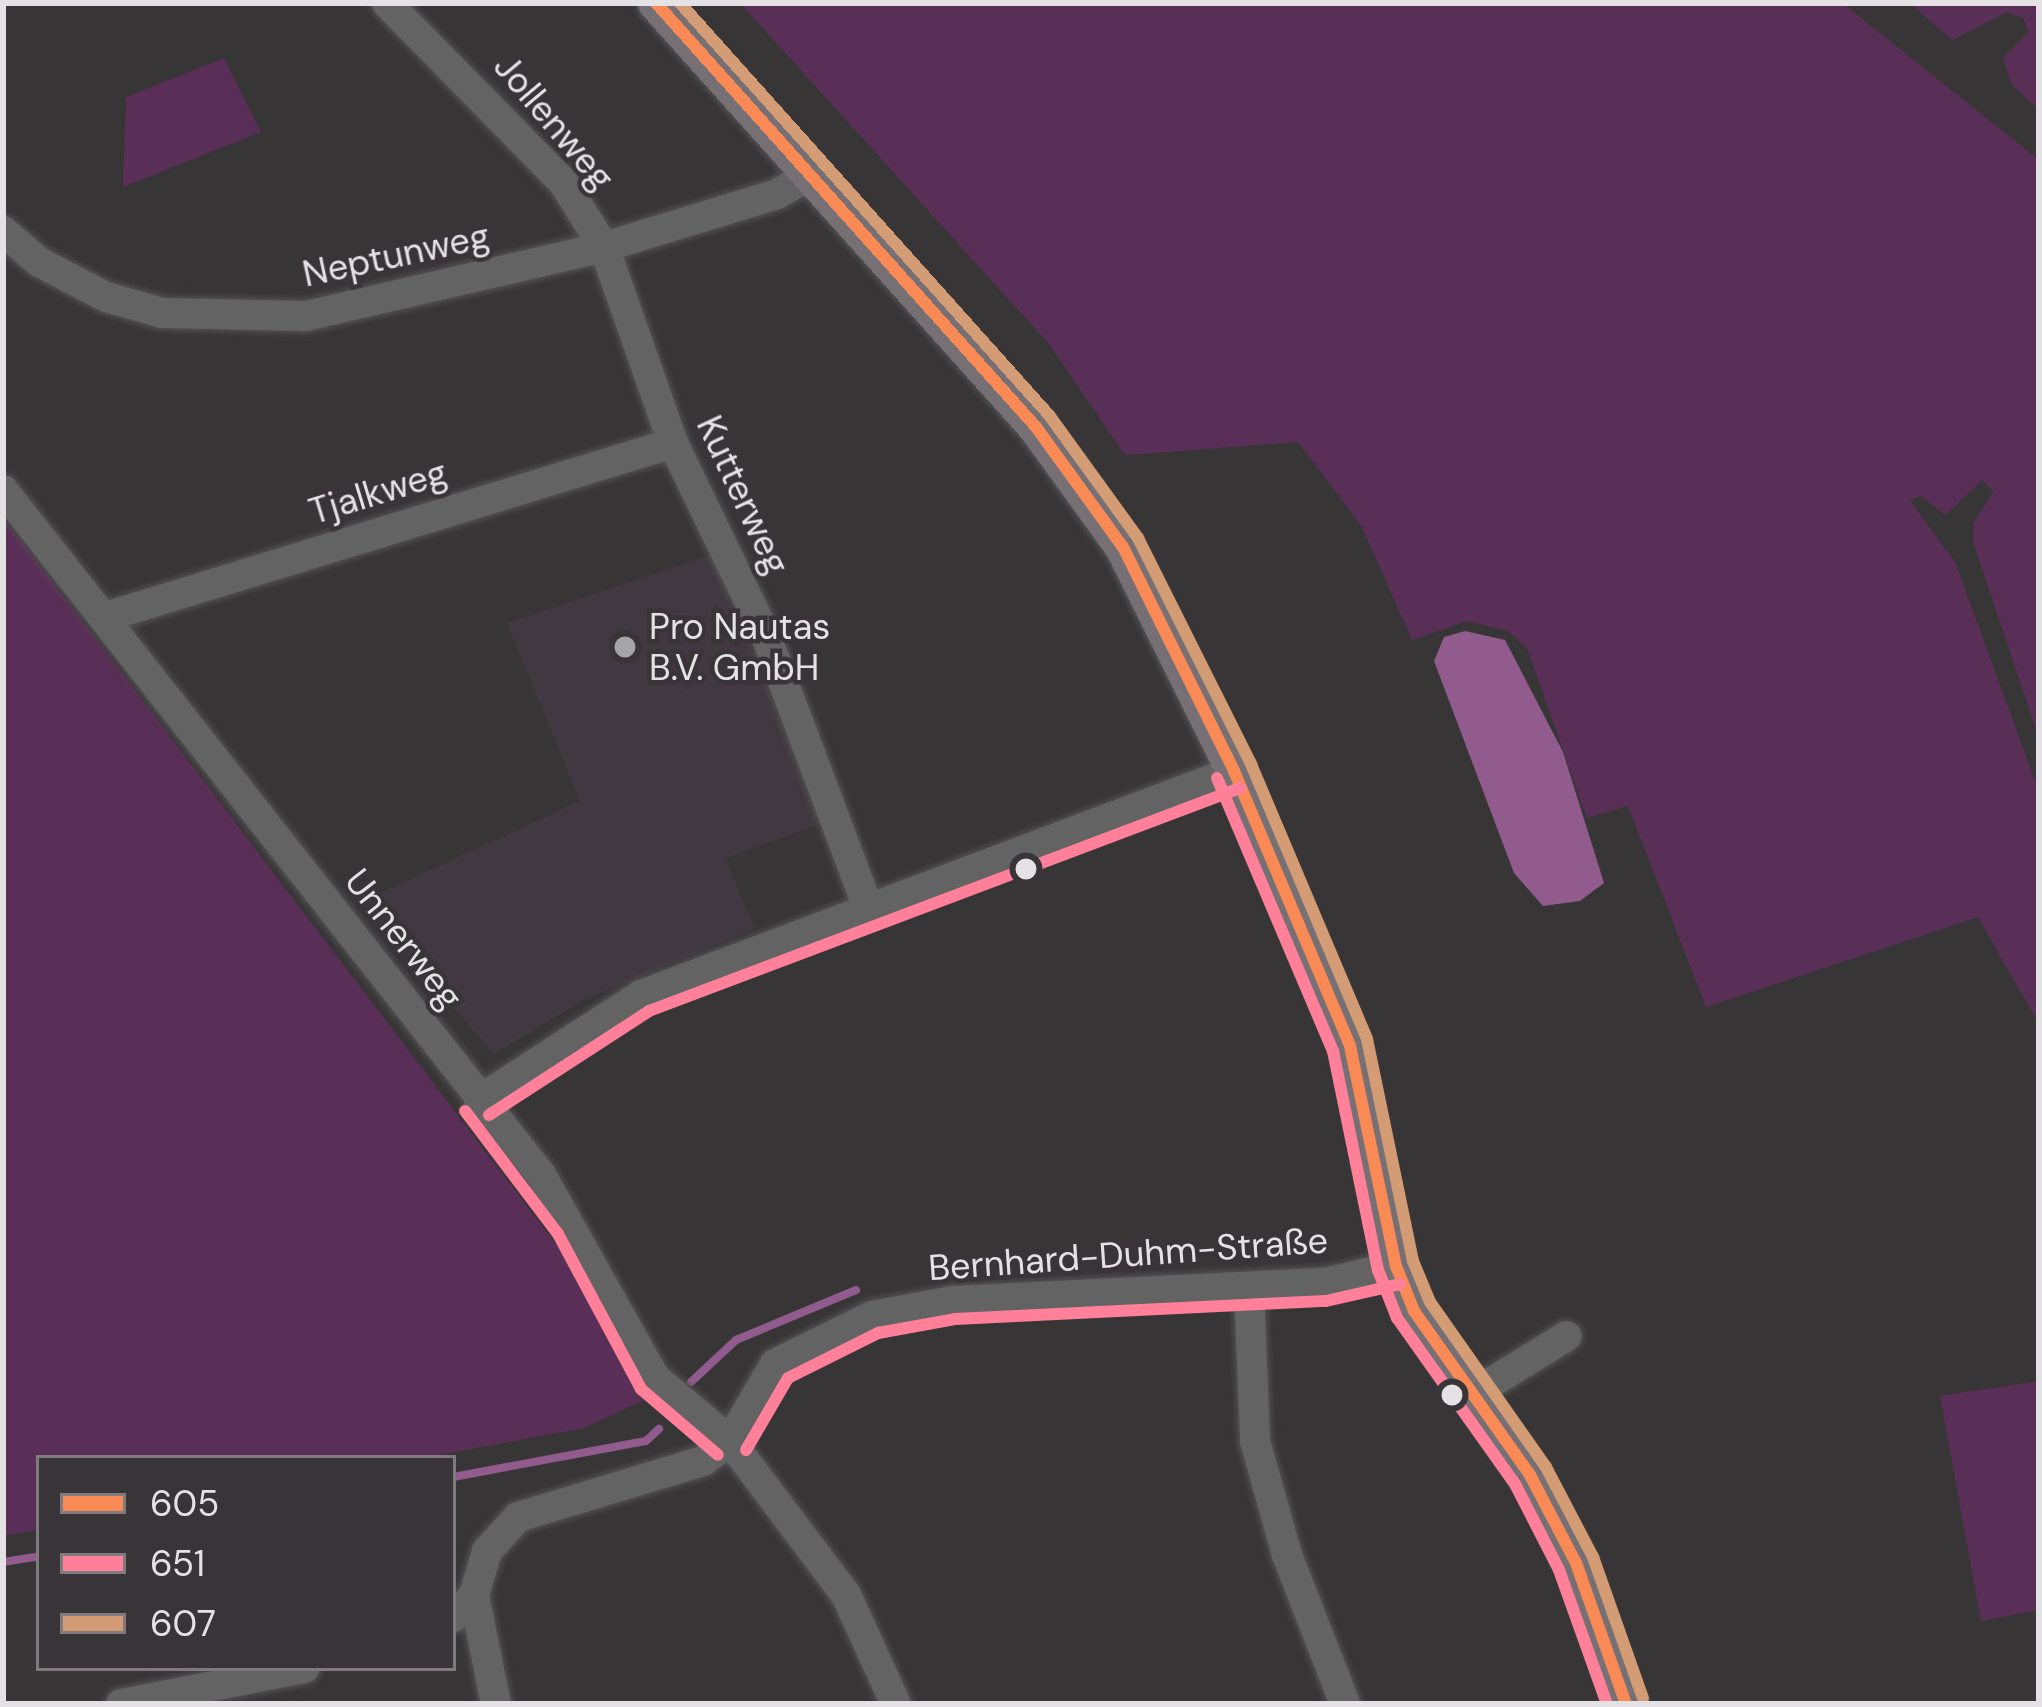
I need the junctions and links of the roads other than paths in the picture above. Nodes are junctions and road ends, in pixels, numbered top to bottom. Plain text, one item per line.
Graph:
1 (387, 3) edge
2 (656, 3) edge
3 (811, 174) junction
4 (3, 232) edge
5 (604, 247) junction
6 (673, 443) junction
7 (3, 490) edge
8 (105, 616) junction
9 (1234, 771) junction
10 (868, 908) junction
11 (479, 1100) junction
12 (1396, 1266) junction
13 (1249, 1289) junction
14 (1567, 1336) dead end
15 (1473, 1394) junction
16 (730, 1441) junction
17 (464, 1606) edge
18 (297, 1671) edge
19 (242, 1693) edge
20 (121, 1704) edge
21 (496, 1704) edge
22 (896, 1704) edge
23 (1345, 1704) edge
24 (1627, 1704) edge

1 - 5 street, Jollenweg
2 - 3 main road
3 - 5 street, Neptunweg
3 - 9 main road
4 - 5 street, Neptunweg
5 - 6 street, Kutterweg
6 - 8 street, Tjalkweg
6 - 10 street, Kutterweg
7 - 8 street, Unnerweg
8 - 11 street, Unnerweg
9 - 10 street
9 - 12 main road
10 - 11 street
11 - 16 street, Unnerweg
12 - 13 street, Bernhard-Duhm-Straße
12 - 15 main road
13 - 16 street, Bernhard-Duhm-Straße
13 - 23 street
14 - 15 street
15 - 24 main road
16 - 17 street
16 - 22 street
17 - 21 street
18 - 19 street
19 - 20 street

